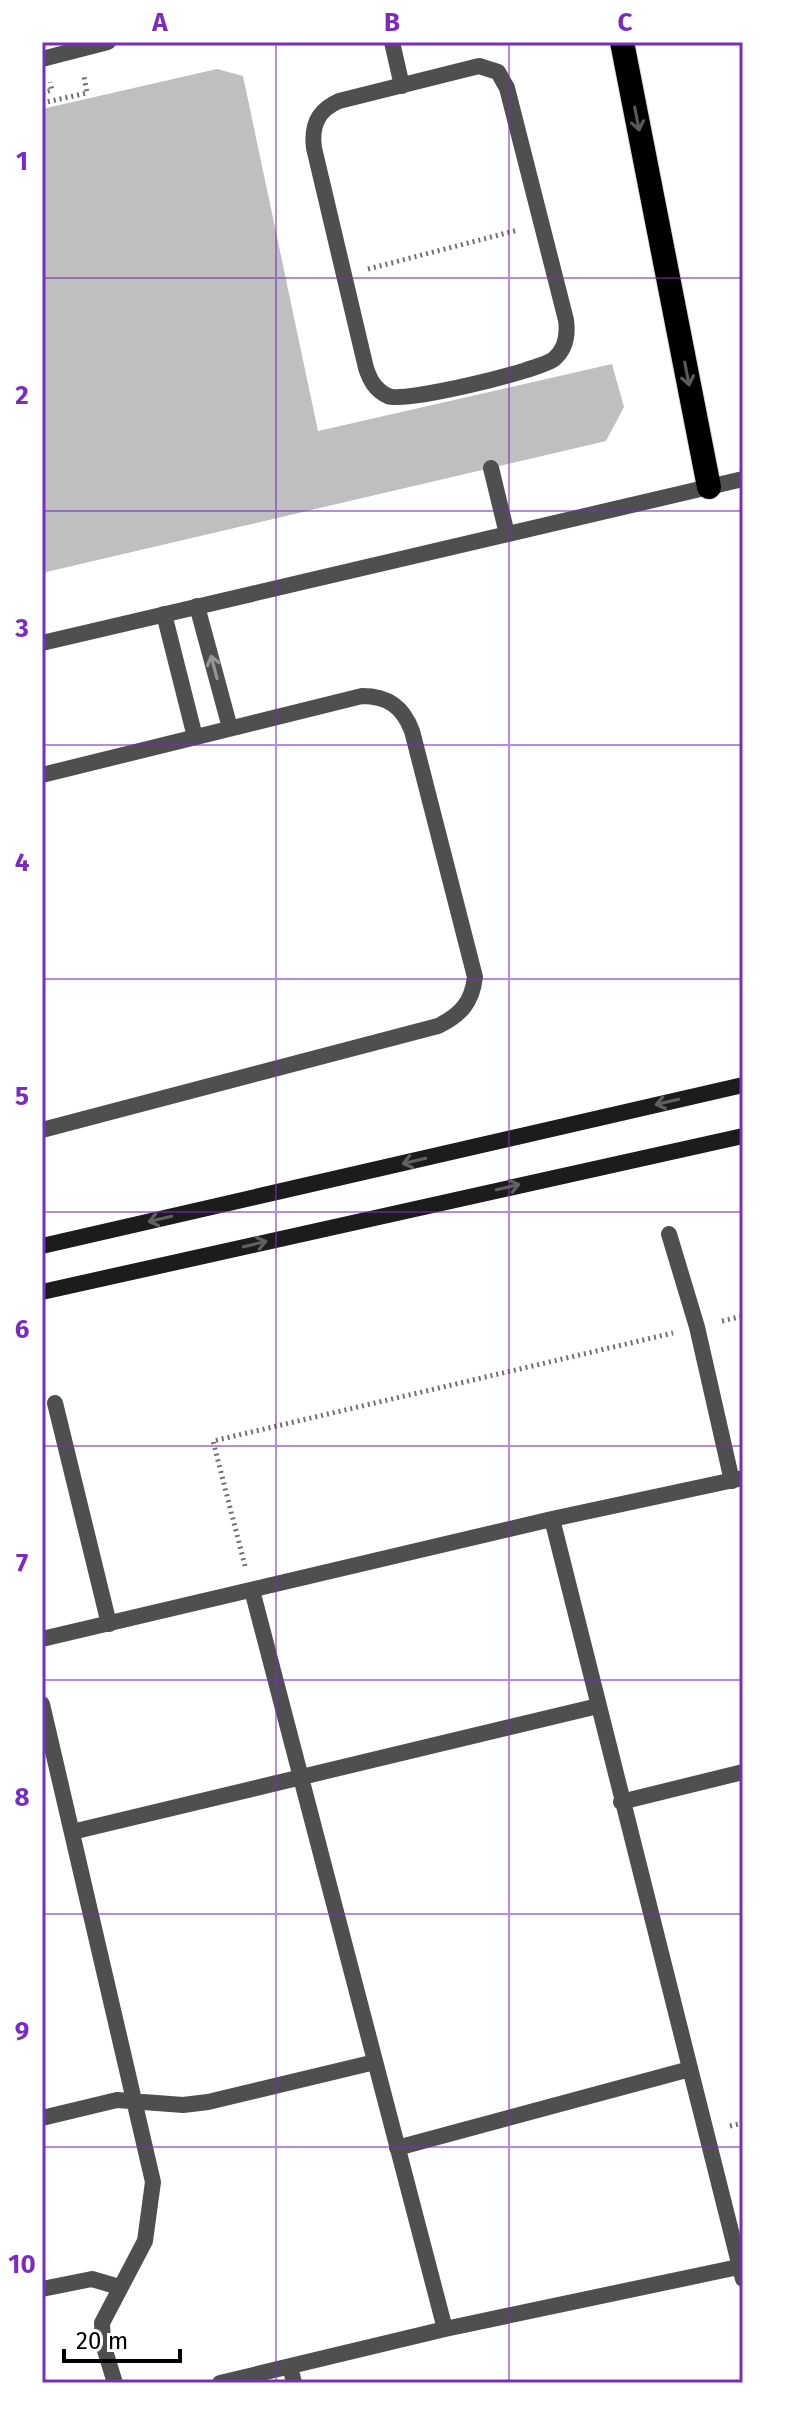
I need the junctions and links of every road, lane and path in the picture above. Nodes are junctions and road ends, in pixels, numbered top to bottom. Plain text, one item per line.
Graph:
1 (108, 42) edge
2 (392, 42) edge
3 (622, 42) edge
4 (78, 51) junction
5 (42, 59) edge
6 (402, 86) junction
7 (42, 103) edge
8 (542, 224) junction
9 (344, 275) junction
10 (491, 468) dead end
11 (743, 479) edge
12 (709, 487) junction
13 (507, 534) junction
14 (197, 606) junction
15 (164, 614) junction
16 (42, 643) edge
17 (230, 728) junction
18 (195, 737) junction
19 (42, 775) edge
20 (743, 1085) edge
21 (42, 1130) edge
22 (743, 1136) edge
23 (669, 1234) dead end
24 (42, 1246) edge
25 (42, 1292) edge
26 (743, 1316) edge
27 (697, 1327) junction
28 (55, 1403) dead end
29 (738, 1480) edge
30 (552, 1519) junction
31 (252, 1590) junction
32 (109, 1624) junction
33 (42, 1639) edge
34 (42, 1704) edge
35 (598, 1706) junction
36 (743, 1772) edge
37 (301, 1778) junction
38 (621, 1802) junction
39 (72, 1832) junction
40 (375, 2062) junction
41 (690, 2069) junction
42 (136, 2100) junction
43 (42, 2118) edge
44 (397, 2148) junction
45 (742, 2270) edge
46 (119, 2287) junction
47 (42, 2289) edge
48 (445, 2329) junction
49 (290, 2366) junction
50 (115, 2383) edge
51 (220, 2383) edge
52 (294, 2383) edge

1 - 4 street
2 - 6 street
3 -> 12 highway
4 - 5 street
4 - 7 path
6 - 8 street
6 - 9 street
8 - 9 path
8 - 9 street
10 - 13 street
11 - 12 street
12 - 13 street
13 - 14 street
14 - 15 street
17 -> 14 street
15 - 16 street
15 - 18 street
17 - 18 street
17 - 21 street
18 - 19 street
20 -> 24 street
25 -> 22 street
23 - 27 street
26 - 27 path
27 - 29 street
27 - 31 path
28 - 32 street
29 - 30 street
30 - 31 street
30 - 35 street
31 - 32 street
31 - 37 street
32 - 33 street
34 - 39 street
35 - 37 street
35 - 38 street
36 - 38 street
37 - 39 street
37 - 40 street
38 - 41 street
39 - 42 street
40 - 42 street
40 - 44 street
41 - 44 street
41 - 45 street
42 - 43 street
42 - 46 street
44 - 48 street
45 - 48 street
46 - 47 street
46 - 50 street
48 - 49 street
49 - 51 street
49 - 52 street

